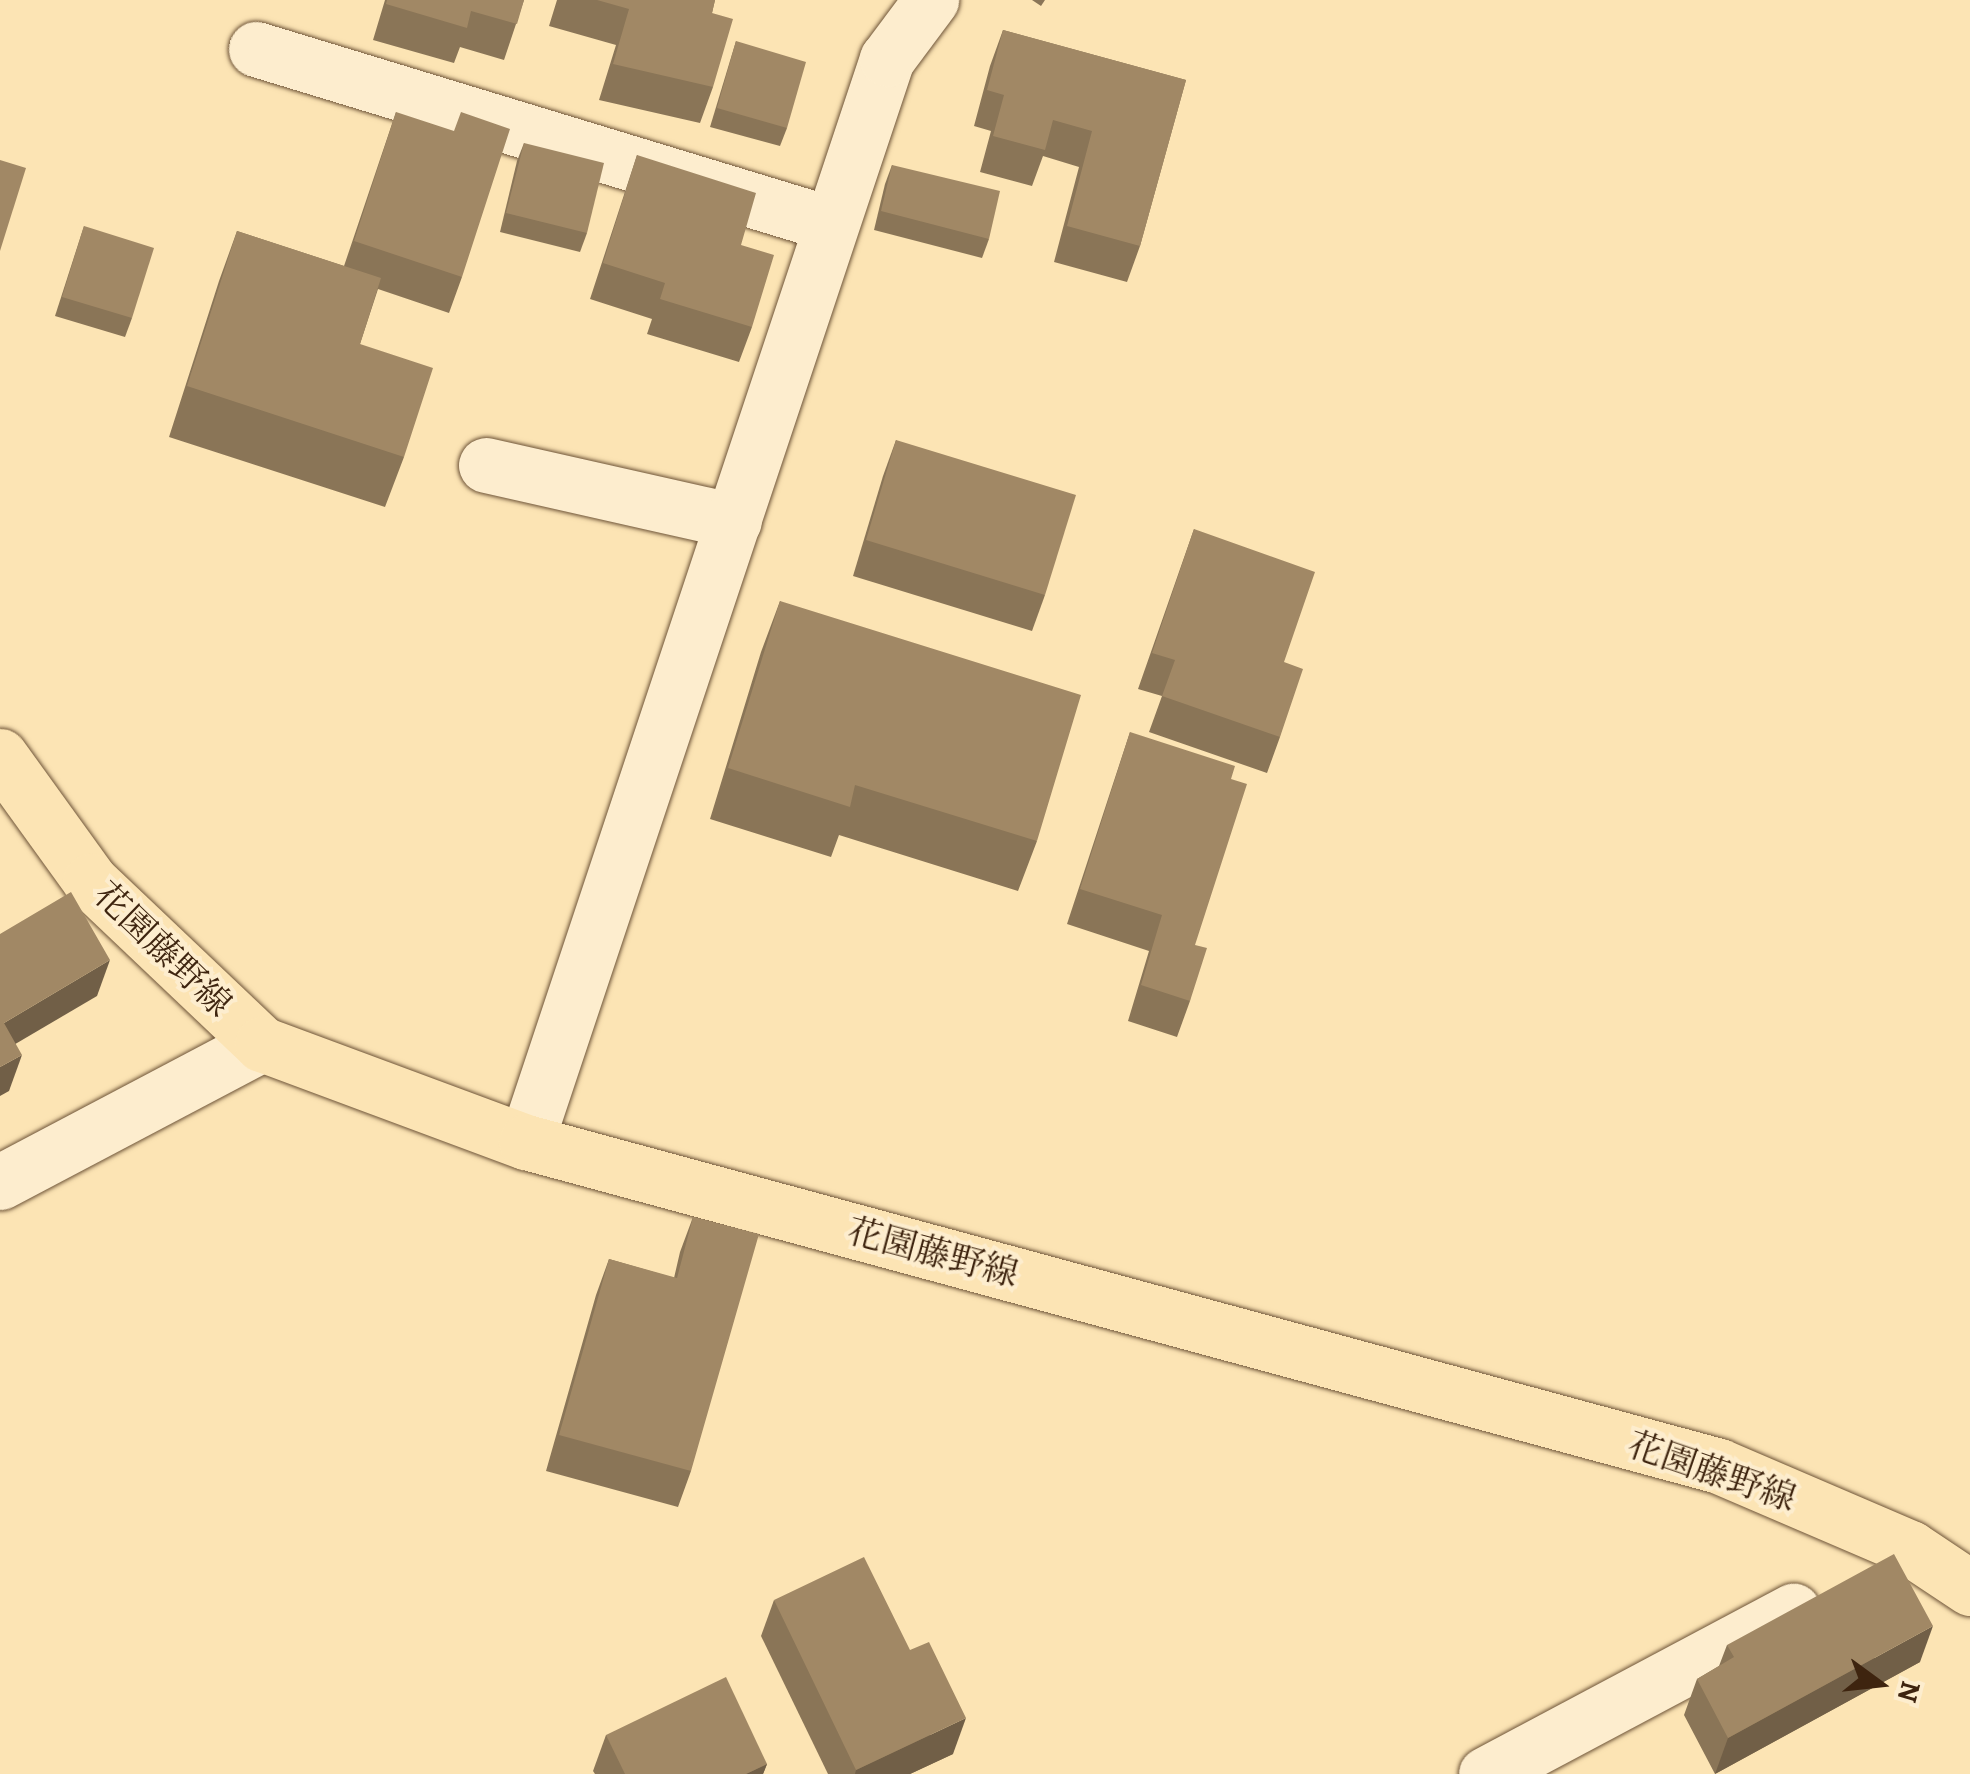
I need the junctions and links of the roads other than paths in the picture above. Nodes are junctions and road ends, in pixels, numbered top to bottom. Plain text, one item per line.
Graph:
1 (931, 0) edge
2 (256, 48) dead end
3 (831, 224) junction
4 (486, 466) dead end
5 (734, 520) junction
6 (0, 756) edge
7 (262, 1044) junction
8 (526, 1142) junction
9 (0, 1182) edge
10 (1910, 1548) junction
11 (1970, 1588) edge
12 (1486, 1774) edge

1 - 3 street
2 - 3 street
3 - 5 street
4 - 5 street
5 - 8 street
6 - 7 main road, 花園藤野線
7 - 8 main road, 花園藤野線
7 - 9 street
8 - 10 main road, 花園藤野線
10 - 11 main road, 花園藤野線
10 - 12 street

